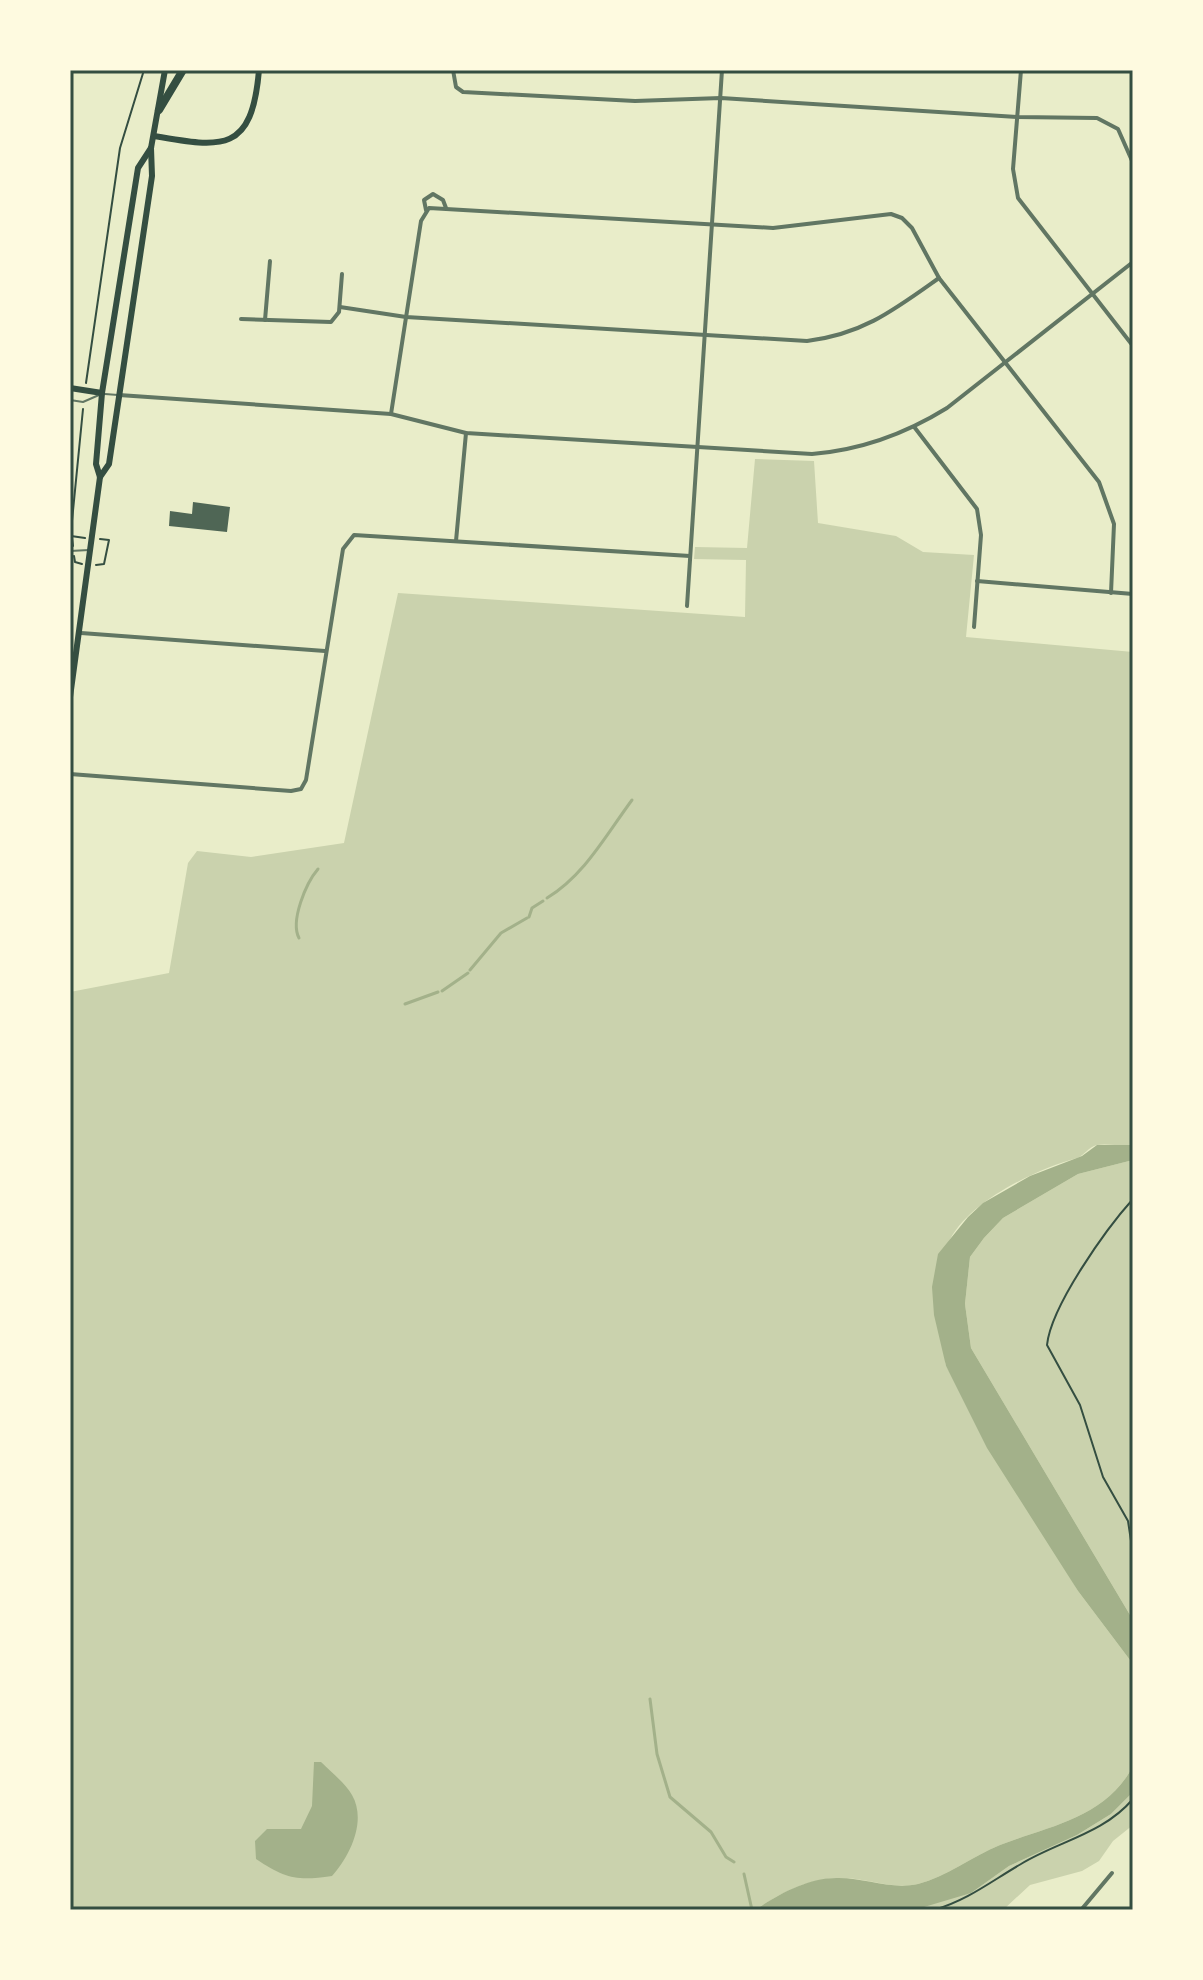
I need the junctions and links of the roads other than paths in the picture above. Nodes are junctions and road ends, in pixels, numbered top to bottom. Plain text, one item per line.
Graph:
1 (165, 70) edge
2 (183, 70) edge
3 (259, 70) edge
4 (453, 70) edge
5 (722, 70) edge
6 (1021, 70) edge
7 (721, 98) junction
8 (159, 110) junction
9 (1017, 117) junction
10 (154, 136) junction
11 (151, 148) junction
12 (1133, 163) edge
13 (446, 208) junction
14 (426, 210) junction
15 (710, 224) junction
16 (270, 261) dead end
17 (1133, 262) edge
18 (342, 274) dead end
19 (939, 278) junction
20 (1092, 294) junction
21 (340, 307) junction
22 (406, 317) junction
23 (241, 319) dead end
24 (265, 320) junction
25 (705, 336) junction
26 (1133, 346) edge
27 (1005, 364) junction
28 (70, 388) edge
29 (102, 393) junction
30 (118, 395) junction
31 (70, 400) edge
32 (391, 414) junction
33 (915, 428) junction
34 (466, 433) junction
35 (695, 445) junction
36 (100, 477) junction
37 (456, 541) junction
38 (92, 550) junction
39 (70, 551) edge
40 (690, 556) junction
41 (977, 581) junction
42 (1111, 593) junction
43 (1133, 594) edge
44 (687, 606) dead end
45 (974, 627) dead end
46 (81, 633) junction
47 (325, 651) junction
48 (70, 697) edge
49 (70, 774) edge
50 (1112, 1873) dead end
51 (1081, 1910) edge

1 - 8 main road
2 - 8 highway
3 - 10 main road
4 - 7 street
5 - 7 street
6 - 9 street
7 - 9 street
7 - 15 street
8 - 10 main road
9 - 12 street
9 - 20 street
10 - 11 main road
11 - 29 main road
11 - 30 main road
13 - 14 street
13 - 14 street
13 - 15 street
14 - 22 street
15 - 19 street
15 - 25 street
16 - 24 street
17 - 20 street
18 - 21 street
19 - 25 street
19 - 27 street
20 - 26 street
20 - 27 street
21 - 22 street
21 - 24 street
22 - 25 street
22 - 32 street
23 - 24 street
25 - 35 street
27 - 33 street
27 - 42 street
28 - 29 main road
29 - 30 lane
29 - 31 lane
29 - 36 main road
30 - 32 street
30 - 36 main road
32 - 34 street
33 - 35 street
33 - 41 street
34 - 35 street
34 - 37 street
35 - 40 street
36 - 38 main road
37 - 40 street
37 - 47 street
38 - 39 lane
38 - 46 main road
40 - 44 street
41 - 42 street
41 - 45 street
42 - 43 street
46 - 47 street
46 - 48 main road
47 - 49 street
50 - 51 street

